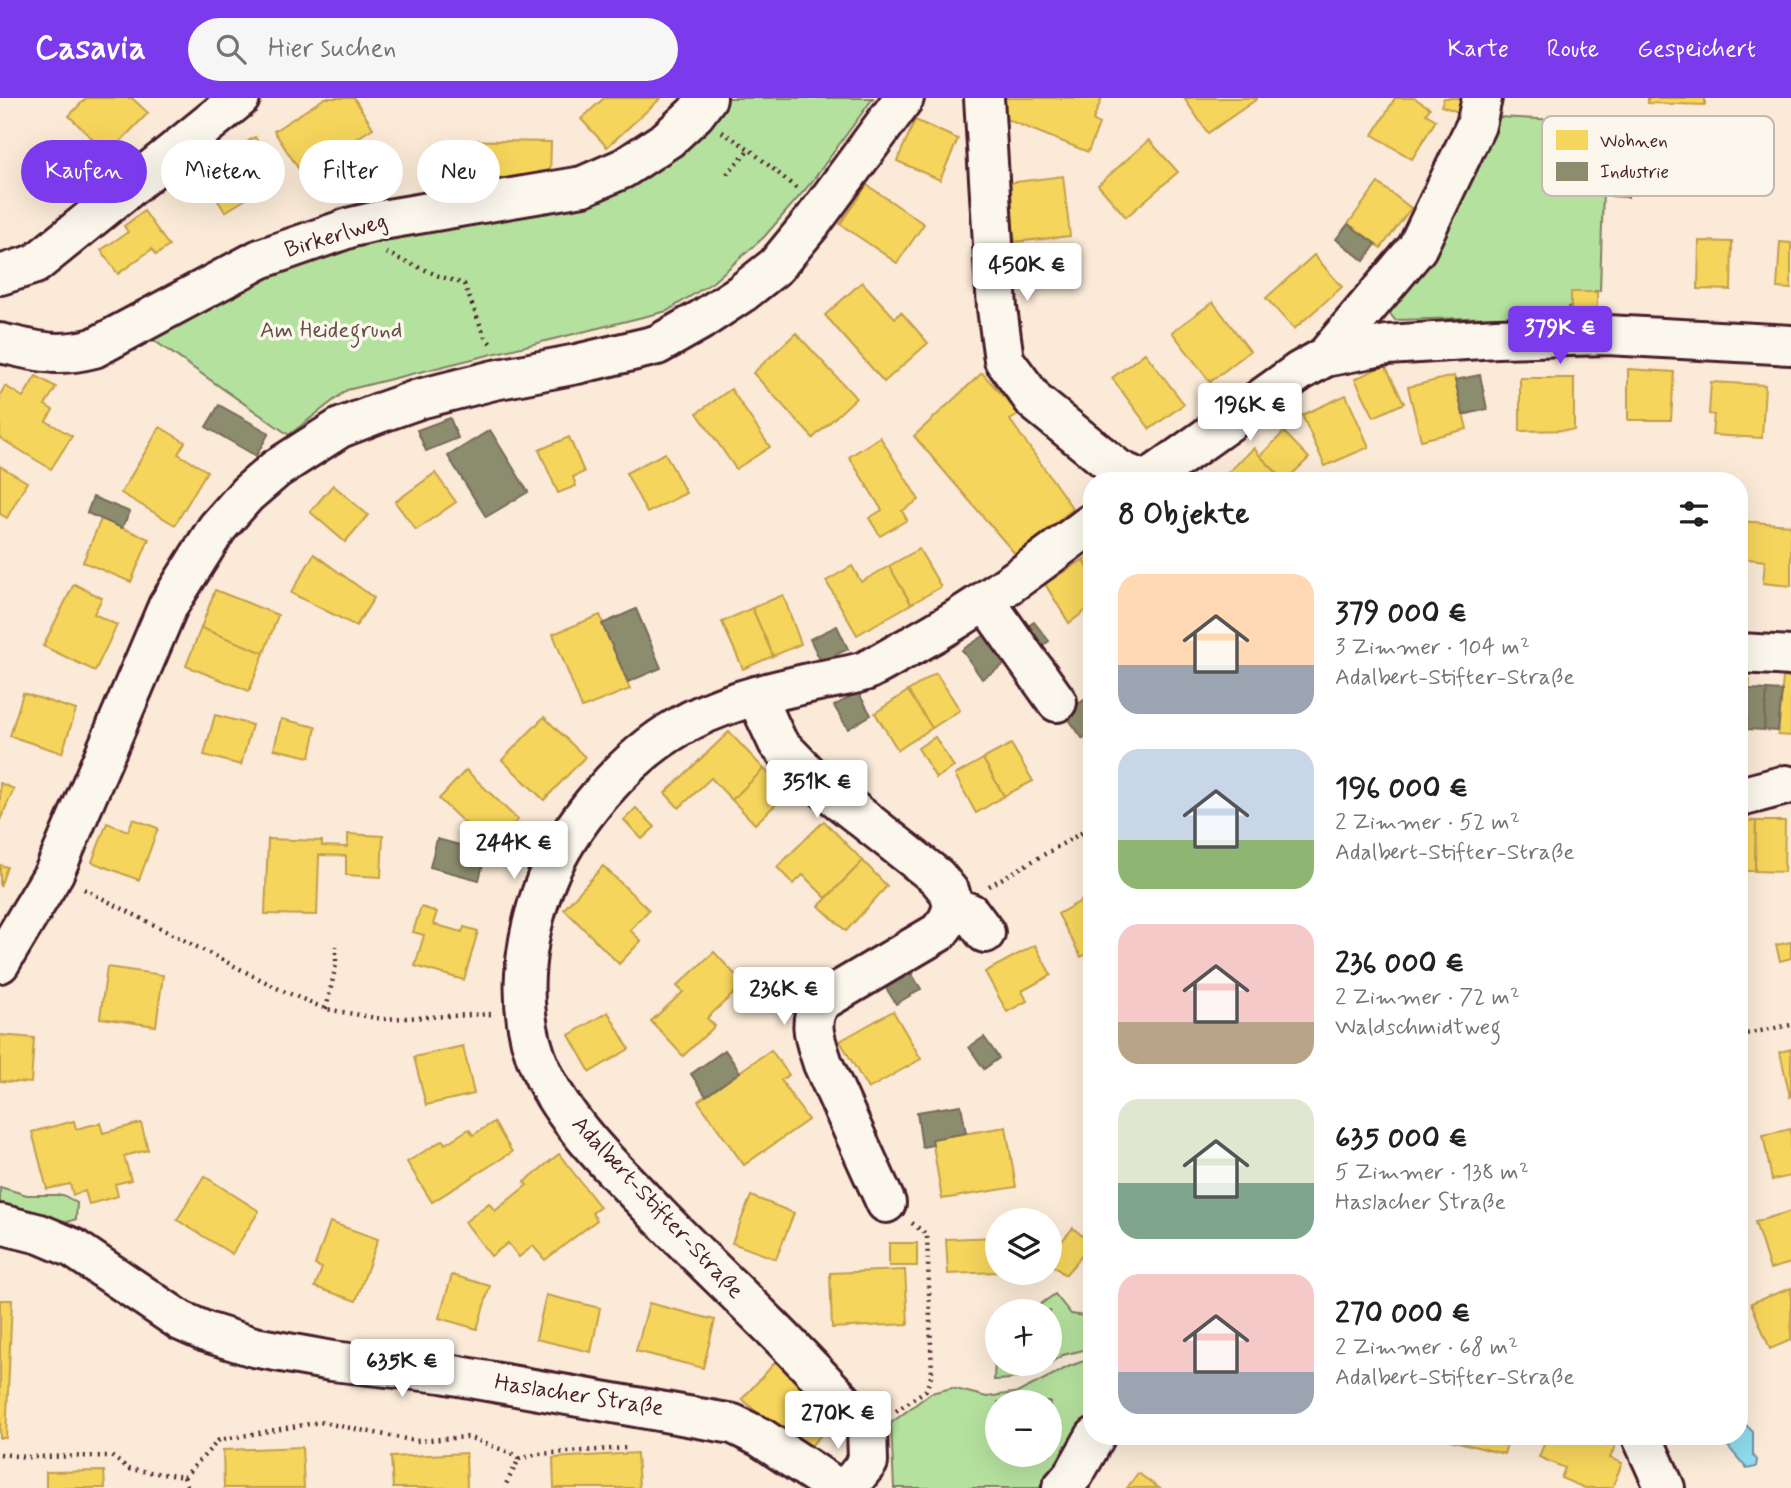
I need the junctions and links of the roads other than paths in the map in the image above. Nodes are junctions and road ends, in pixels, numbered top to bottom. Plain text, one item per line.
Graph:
1 (240, 98) edge
2 (904, 98) edge
3 (984, 98) edge
4 (1482, 98) edge
5 (701, 106) edge
6 (0, 275) edge
7 (0, 343) edge
8 (1791, 345) edge
9 (1325, 357) junction
10 (1124, 472) edge
11 (1158, 472) edge
12 (1083, 530) edge
13 (986, 602) junction
14 (1748, 653) edge
15 (1791, 656) edge
16 (756, 696) junction
17 (1056, 702) dead end
18 (1786, 785) dead end
19 (1748, 795) edge
20 (953, 907) junction
21 (985, 933) dead end
22 (0, 962) edge
23 (886, 1203) road end
24 (0, 1224) edge
25 (1090, 1445) edge
26 (1646, 1445) edge
27 (837, 1488) edge
28 (847, 1488) edge
29 (1062, 1488) edge
30 (1665, 1488) edge

1 - 6 street
2 - 22 street
3 - 10 street
4 - 9 street
5 - 7 street, Birkerlweg
8 - 9 street
9 - 11 street
12 - 13 street, Adalbert-Stifter-Straße
13 - 16 street, Adalbert-Stifter-Straße
13 - 17 street
14 - 15 street
16 - 20 street
16 - 28 street, Adalbert-Stifter-Straße
18 - 19 street
20 - 21 street
20 - 23 street
24 - 27 street, Haslacher Straße
25 - 29 street
26 - 30 street

